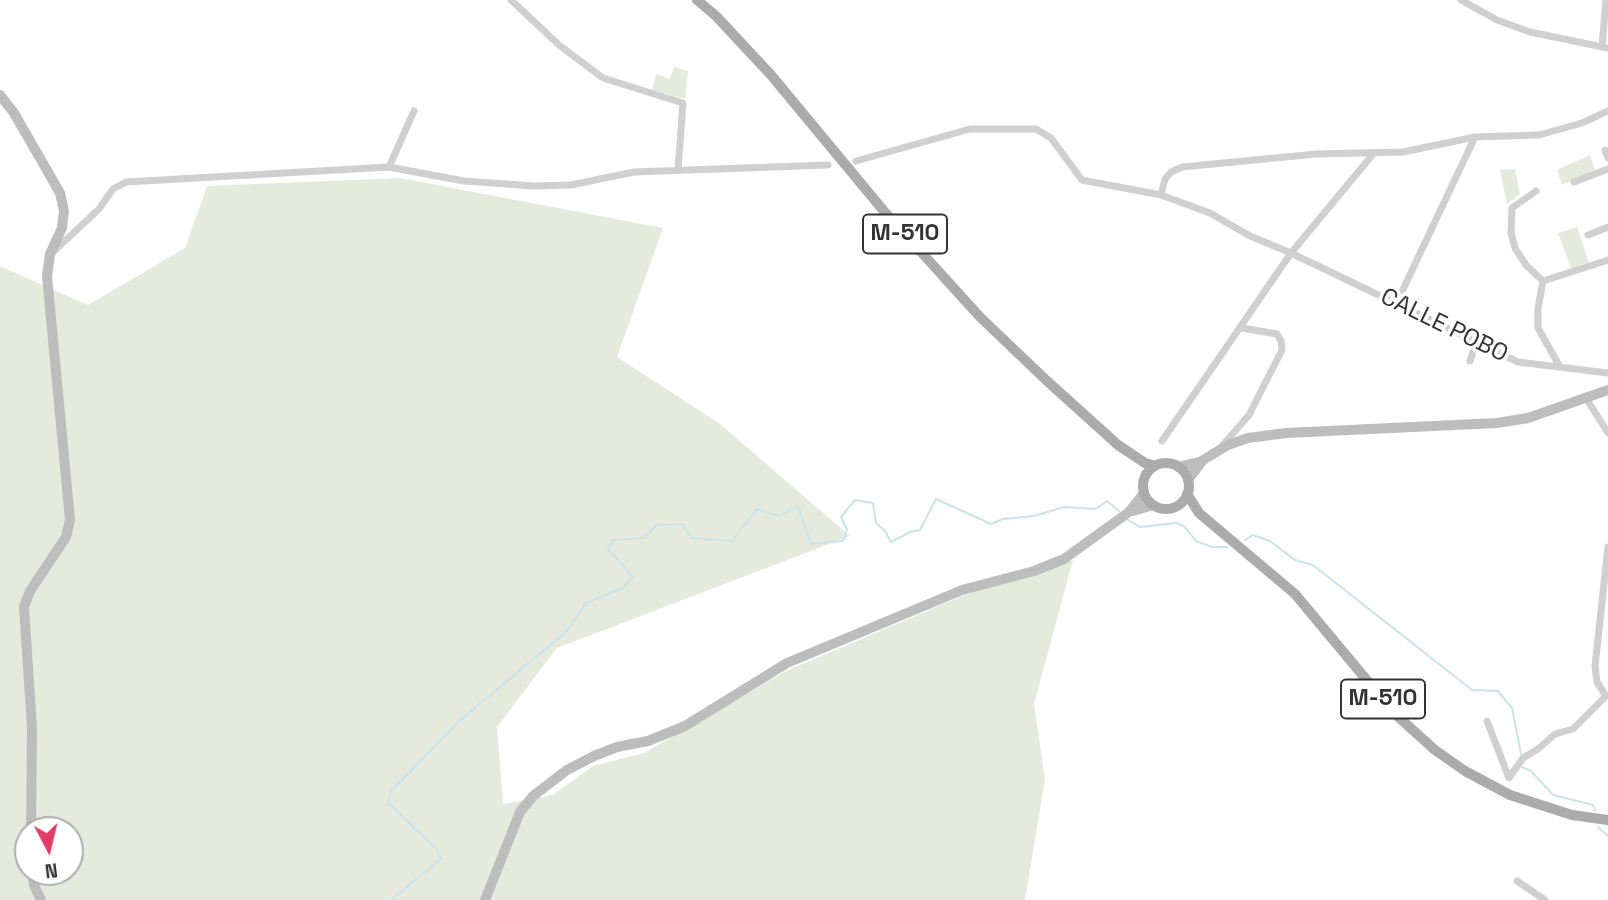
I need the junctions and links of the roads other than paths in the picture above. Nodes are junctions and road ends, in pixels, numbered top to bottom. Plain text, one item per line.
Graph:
1 (511, 0) edge
2 (697, 0) edge
3 (1461, 0) edge
4 (1606, 0) edge
5 (1605, 48) edge
6 (0, 95) edge
7 (414, 111) dead end
8 (1608, 111) edge
9 (1475, 137) junction
10 (1374, 153) junction
11 (856, 161) dead end
12 (828, 165) dead end
13 (389, 167) junction
14 (1608, 169) edge
15 (678, 170) junction
16 (1574, 182) dead end
17 (1536, 191) dead end
18 (1161, 195) junction
19 (1608, 226) edge
20 (1588, 235) dead end
21 (1291, 253) junction
22 (50, 254) junction
23 (1608, 260) edge
24 (1542, 281) junction
25 (1397, 302) junction
26 (1242, 328) junction
27 (1477, 341) junction
28 (1470, 361) dead end
29 (1560, 367) junction
30 (1607, 373) edge
31 (1608, 390) edge
32 (1586, 398) junction
33 (1608, 433) edge
34 (1162, 441) dead end
35 (1220, 449) junction
36 (1129, 454) junction
37 (1203, 460) junction
38 (1155, 466) junction
39 (1178, 467) junction
40 (1144, 478) junction
41 (1188, 481) junction
42 (1144, 493) junction
43 (1187, 494) junction
44 (1153, 505) junction
45 (1178, 505) junction
46 (1129, 512) junction
47 (1199, 513) junction
48 (1608, 547) edge
49 (1487, 721) dead end
50 (31, 816) edge
51 (1608, 820) edge
52 (1517, 881) dead end
53 (485, 900) edge
54 (1545, 900) edge

1 - 15 street
2 - 36 main road, M-510
3 - 5 street
4 - 5 street
6 - 22 main road
7 - 13 street
8 - 9 street
9 - 10 street
9 - 25 street
10 - 18 street
10 - 21 street
11 - 18 street, CALLE POBO
12 - 15 street
13 - 15 street
13 - 22 street
14 - 16 street
17 - 24 street
18 - 21 street, CALLE POBO
19 - 20 street
21 - 25 street, CALLE POBO
21 - 26 street
22 - 50 main road
23 - 24 street
24 - 29 street
25 - 27 street, CALLE POBO
26 - 34 street
26 - 35 street
27 - 28 street
27 - 29 street, CALLE POBO
29 - 30 street, CALLE POBO
31 - 32 main road
32 - 33 street
32 - 35 main road
35 - 37 main road
36 - 38 main road, M-510
36 - 40 main road, M-510
37 - 39 main road
37 - 41 main road
38 - 39 main road, M-510
38 - 40 main road
39 - 41 main road
40 - 42 main road
41 - 43 main road
42 - 44 main road
42 - 46 main road
43 - 45 main road
43 - 47 main road, M-510
44 - 45 main road, M-510
44 - 46 main road
45 - 47 main road, M-510
46 - 53 main road
47 - 51 main road, M-510
48 - 49 street
52 - 54 street

